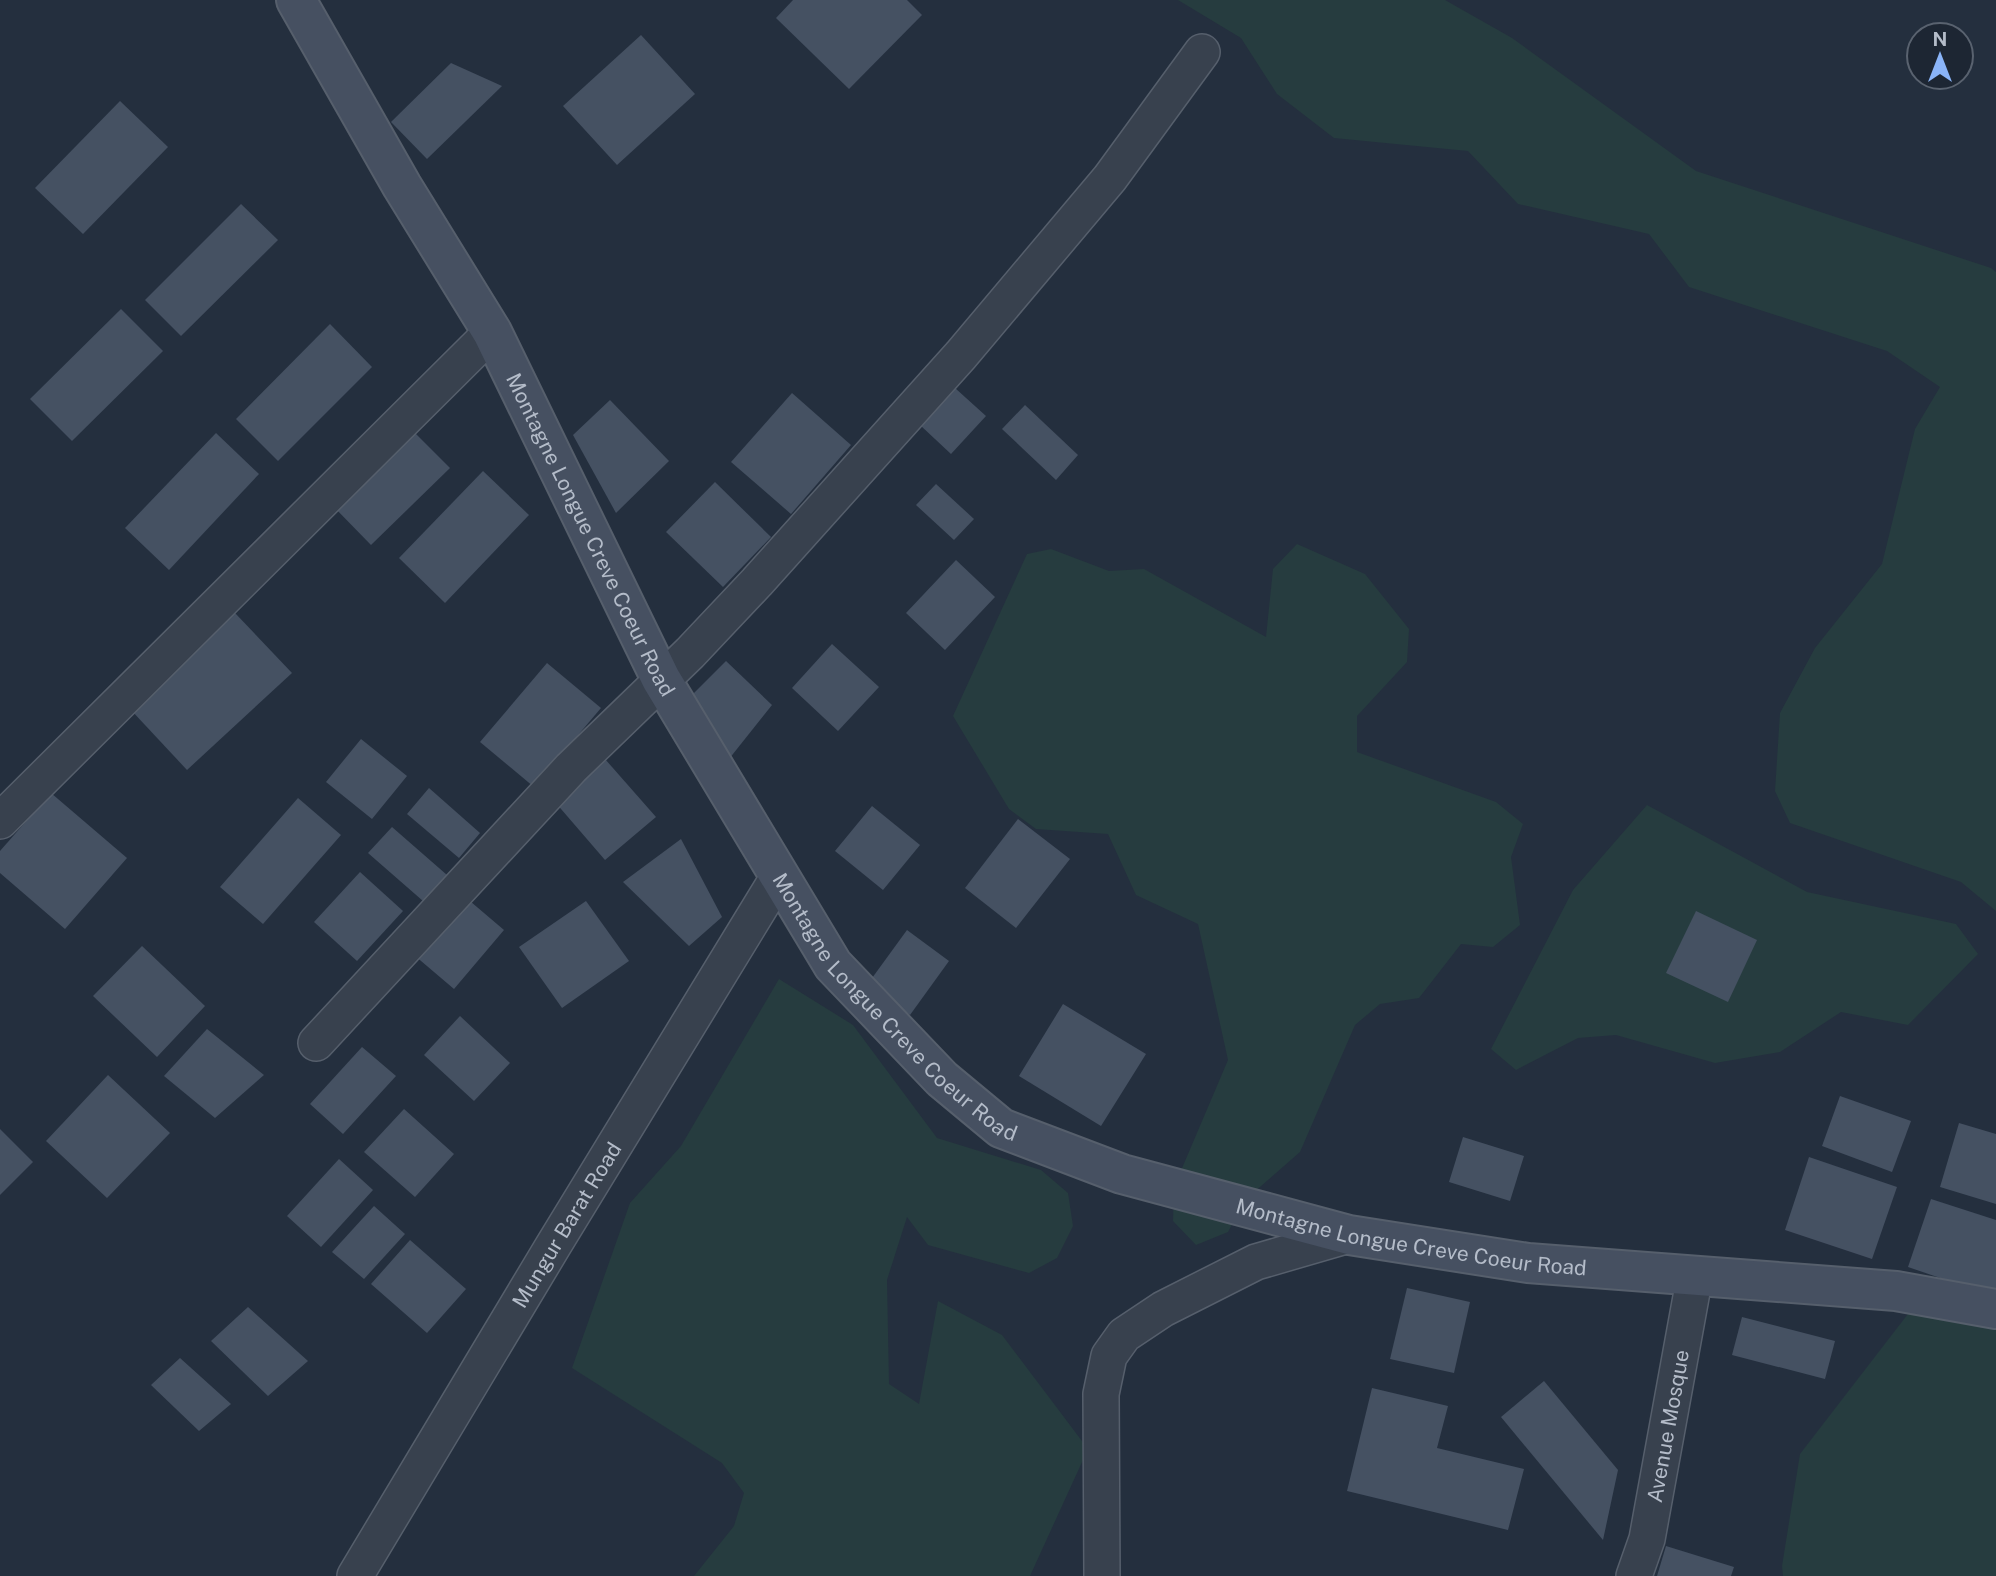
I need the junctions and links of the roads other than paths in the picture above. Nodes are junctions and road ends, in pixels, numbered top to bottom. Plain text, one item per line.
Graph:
1 (296, 0) edge
2 (1202, 52) dead end
3 (492, 332) junction
4 (661, 679) junction
5 (0, 821) edge
6 (779, 876) junction
7 (316, 1043) dead end
8 (1349, 1235) junction
9 (1695, 1275) junction
10 (1996, 1309) edge
11 (355, 1576) edge
12 (1102, 1576) edge
13 (1634, 1576) edge

1 - 3 main road, Montagne Longue Creve Coeur Road
2 - 4 street
3 - 4 main road, Montagne Longue Creve Coeur Road
3 - 5 street
4 - 6 main road, Montagne Longue Creve Coeur Road
4 - 7 street
6 - 8 main road, Montagne Longue Creve Coeur Road
6 - 11 street, Mungur Barat Road
8 - 9 main road, Montagne Longue Creve Coeur Road
8 - 12 street
9 - 10 main road, Montagne Longue Creve Coeur Road
9 - 13 street, Avenue Mosque

